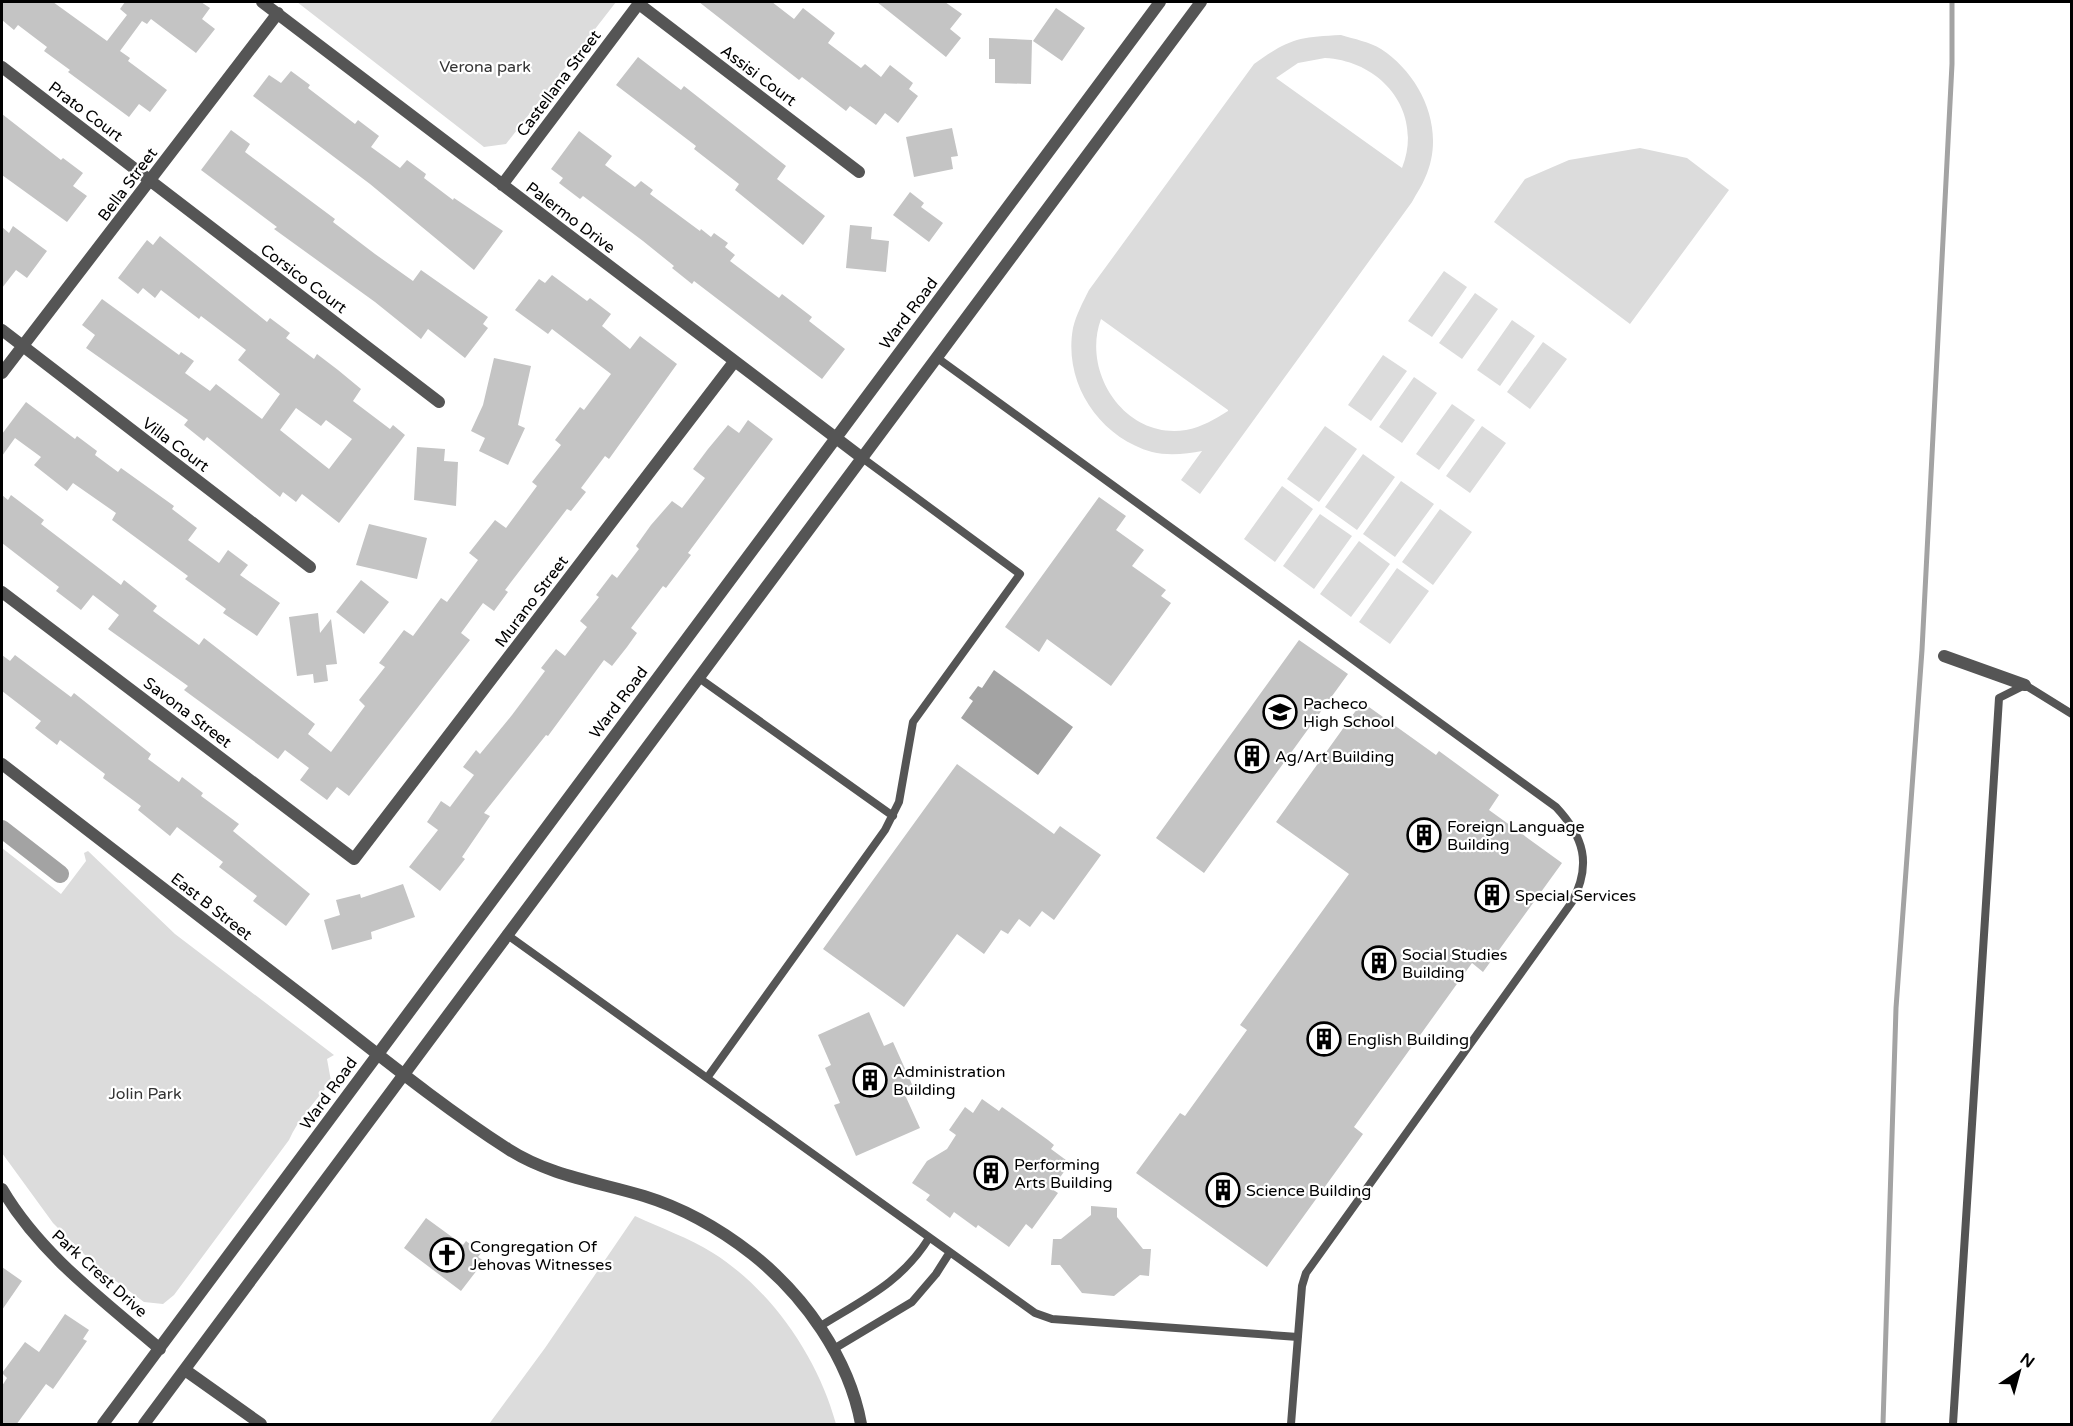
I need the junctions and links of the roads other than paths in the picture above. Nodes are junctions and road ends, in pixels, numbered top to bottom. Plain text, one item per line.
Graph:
1 (262, 2) edge
2 (1160, 2) edge
3 (1201, 2) edge
4 (639, 3) edge
5 (278, 13) junction
6 (2, 67) edge
7 (859, 172) dead end
8 (150, 181) junction
9 (502, 185) junction
10 (2, 330) edge
11 (23, 347) junction
12 (936, 357) junction
13 (734, 362) junction
14 (2, 374) edge
15 (439, 402) dead end
16 (835, 438) junction
17 (861, 457) junction
18 (310, 567) dead end
19 (2, 592) edge
20 (1944, 656) dead end
21 (699, 678) junction
22 (2025, 685) junction
23 (2072, 714) edge
24 (2, 764) edge
25 (893, 816) junction
26 (354, 859) joint
27 (506, 934) junction
28 (377, 1053) junction
29 (403, 1073) junction
30 (707, 1078) junction
31 (2, 1189) edge
32 (5, 1204) edge
33 (929, 1238) junction
34 (950, 1252) junction
35 (819, 1327) junction
36 (1298, 1338) junction
37 (160, 1349) junction
38 (832, 1350) junction
39 (184, 1370) junction
40 (104, 1425) edge
41 (144, 1425) edge
42 (261, 1425) edge
43 (861, 1425) edge
44 (1291, 1425) edge
45 (1953, 1425) edge

1 - 5 street, Palermo Drive
2 - 16 street, Ward Road
3 - 12 street
4 - 7 street, Assisi Court
4 - 9 street, Castellana Street
5 - 8 street, Bella Street
5 - 9 street, Palermo Drive
6 - 8 street, Prato Court
8 - 11 street, Bella Street
8 - 15 street, Corsico Court
9 - 13 street, Palermo Drive
10 - 11 street, Villa Court
11 - 14 street, Bella Street
11 - 18 street, Villa Court
12 - 17 street
12 - 36 lane
13 - 16 street, Palermo Drive
13 - 26 street, Murano Street
16 - 17 street, Palermo Drive
16 - 28 street, Ward Road
17 - 21 street
17 - 25 lane
19 - 26 street, Savona Street
20 - 22 street
21 - 25 lane
21 - 27 street
22 - 23 lane
22 - 45 lane
24 - 28 street, East B Street
25 - 30 lane
27 - 29 street
27 - 30 lane
28 - 29 street, East B Street
28 - 37 street, Ward Road
29 - 35 street, East B Street
29 - 39 street
30 - 33 lane
31 - 32 street, Park Crest Drive
32 - 37 street, Park Crest Drive
33 - 34 lane
33 - 35 lane
34 - 36 lane
34 - 38 lane
35 - 38 street, East B Street
36 - 44 lane
37 - 40 street, Ward Road
38 - 43 street, East B Street
39 - 41 street
39 - 42 street

